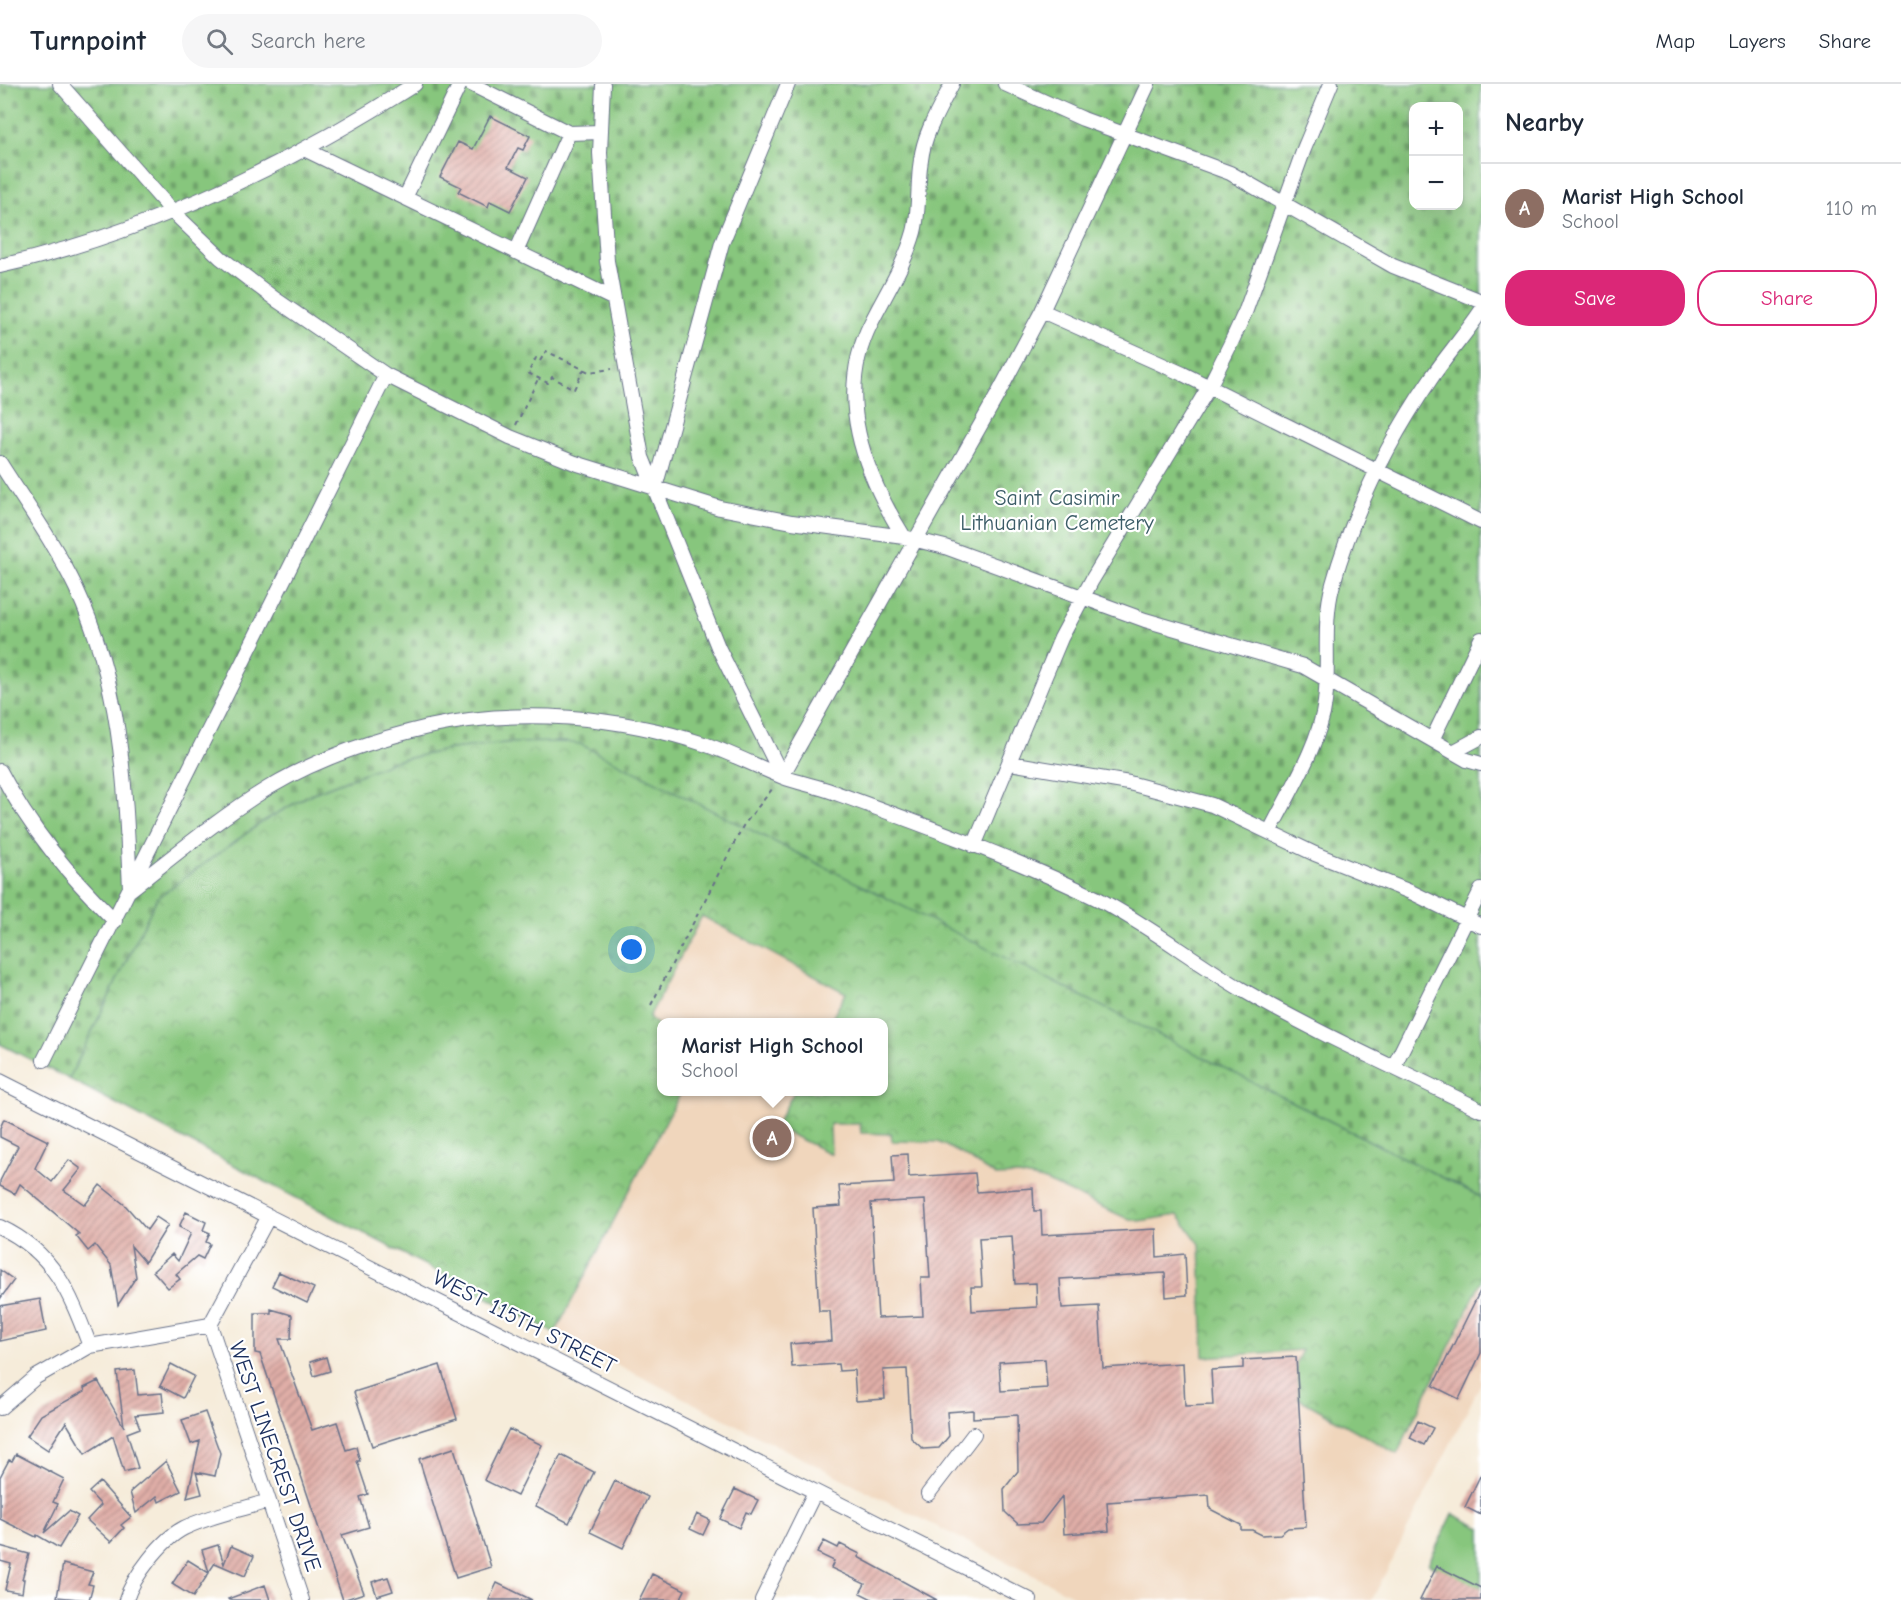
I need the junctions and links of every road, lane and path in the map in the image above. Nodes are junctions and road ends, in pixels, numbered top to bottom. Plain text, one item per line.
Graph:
1 (60, 84) edge
2 (416, 84) edge
3 (459, 84) edge
4 (471, 84) edge
5 (603, 84) edge
6 (788, 84) edge
7 (952, 84) edge
8 (1005, 84) edge
9 (1148, 84) edge
10 (1331, 84) edge
11 (601, 132) junction
12 (569, 133) junction
13 (1123, 133) junction
14 (304, 149) junction
15 (405, 198) junction
16 (1285, 204) junction
17 (172, 211) junction
18 (516, 252) junction
19 (0, 266) edge
20 (612, 298) junction
21 (1481, 301) edge
22 (1041, 310) junction
23 (1481, 311) edge
24 (624, 366) junction
25 (584, 369) junction
26 (386, 375) junction
27 (538, 379) junction
28 (1209, 387) junction
29 (510, 437) junction
30 (0, 463) edge
31 (1377, 470) junction
32 (655, 488) junction
33 (1481, 522) edge
34 (910, 538) junction
35 (1082, 597) junction
36 (1481, 639) edge
37 (1327, 680) junction
38 (1481, 737) edge
39 (1432, 740) junction
40 (1453, 752) junction
41 (1010, 763) junction
42 (1481, 764) edge
43 (0, 771) edge
44 (782, 776) junction
45 (1269, 831) junction
46 (974, 846) junction
47 (130, 890) junction
48 (1481, 890) edge
49 (1466, 919) junction
50 (115, 921) junction
51 (1481, 926) edge
52 (651, 1005) dead end
53 (44, 1060) dead end
54 (1394, 1066) junction
55 (0, 1081) edge
56 (1481, 1110) edge
57 (269, 1216) junction
58 (0, 1227) edge
59 (210, 1325) junction
60 (90, 1346) junction
61 (0, 1408) edge
62 (974, 1434) dead end
63 (815, 1492) junction
64 (928, 1494) dead end
65 (268, 1501) junction
66 (1007, 1595) edge
67 (126, 1600) edge
68 (302, 1600) edge
69 (762, 1600) edge
70 (1030, 1600) edge

1 - 17 street
2 - 14 street
3 - 15 street
4 - 12 street
5 - 11 street
6 - 32 street
7 - 34 street
8 - 13 street
9 - 13 street
10 - 16 street
11 - 12 street
11 - 20 street
12 - 18 street
13 - 16 street
13 - 22 street
14 - 15 street
14 - 17 street
15 - 18 street
16 - 21 street
16 - 28 street
17 - 19 street
17 - 26 street
18 - 20 street
20 - 24 street
22 - 28 street
22 - 34 street
23 - 31 street
24 - 25 path
24 - 32 street
25 - 27 path
25 - 27 path
26 - 29 street
26 - 47 street
27 - 29 path
28 - 31 street
28 - 35 street
29 - 32 street
30 - 47 street
31 - 33 street
31 - 37 street
32 - 34 street
32 - 44 street
34 - 35 street
34 - 44 street
35 - 37 street
35 - 41 street
36 - 39 street
37 - 39 street
37 - 45 street
38 - 40 street
39 - 40 street
40 - 42 street
41 - 45 street
41 - 46 street
43 - 50 street
44 - 46 street
44 - 47 street
44 - 52 path
45 - 49 street
46 - 54 street
47 - 50 street
48 - 49 street
49 - 51 street
49 - 54 street
50 - 53 street
54 - 56 street
55 - 57 street, WEST 115TH STREET
57 - 59 street
57 - 63 street, WEST 115TH STREET
58 - 60 street
59 - 60 street
59 - 65 street, WEST LINECREST DRIVE
60 - 61 street
62 - 64 street
63 - 66 street, WEST 115TH STREET
63 - 69 street
65 - 67 street
65 - 68 street, WEST LINECREST DRIVE
66 - 70 street, WEST 115TH STREET

